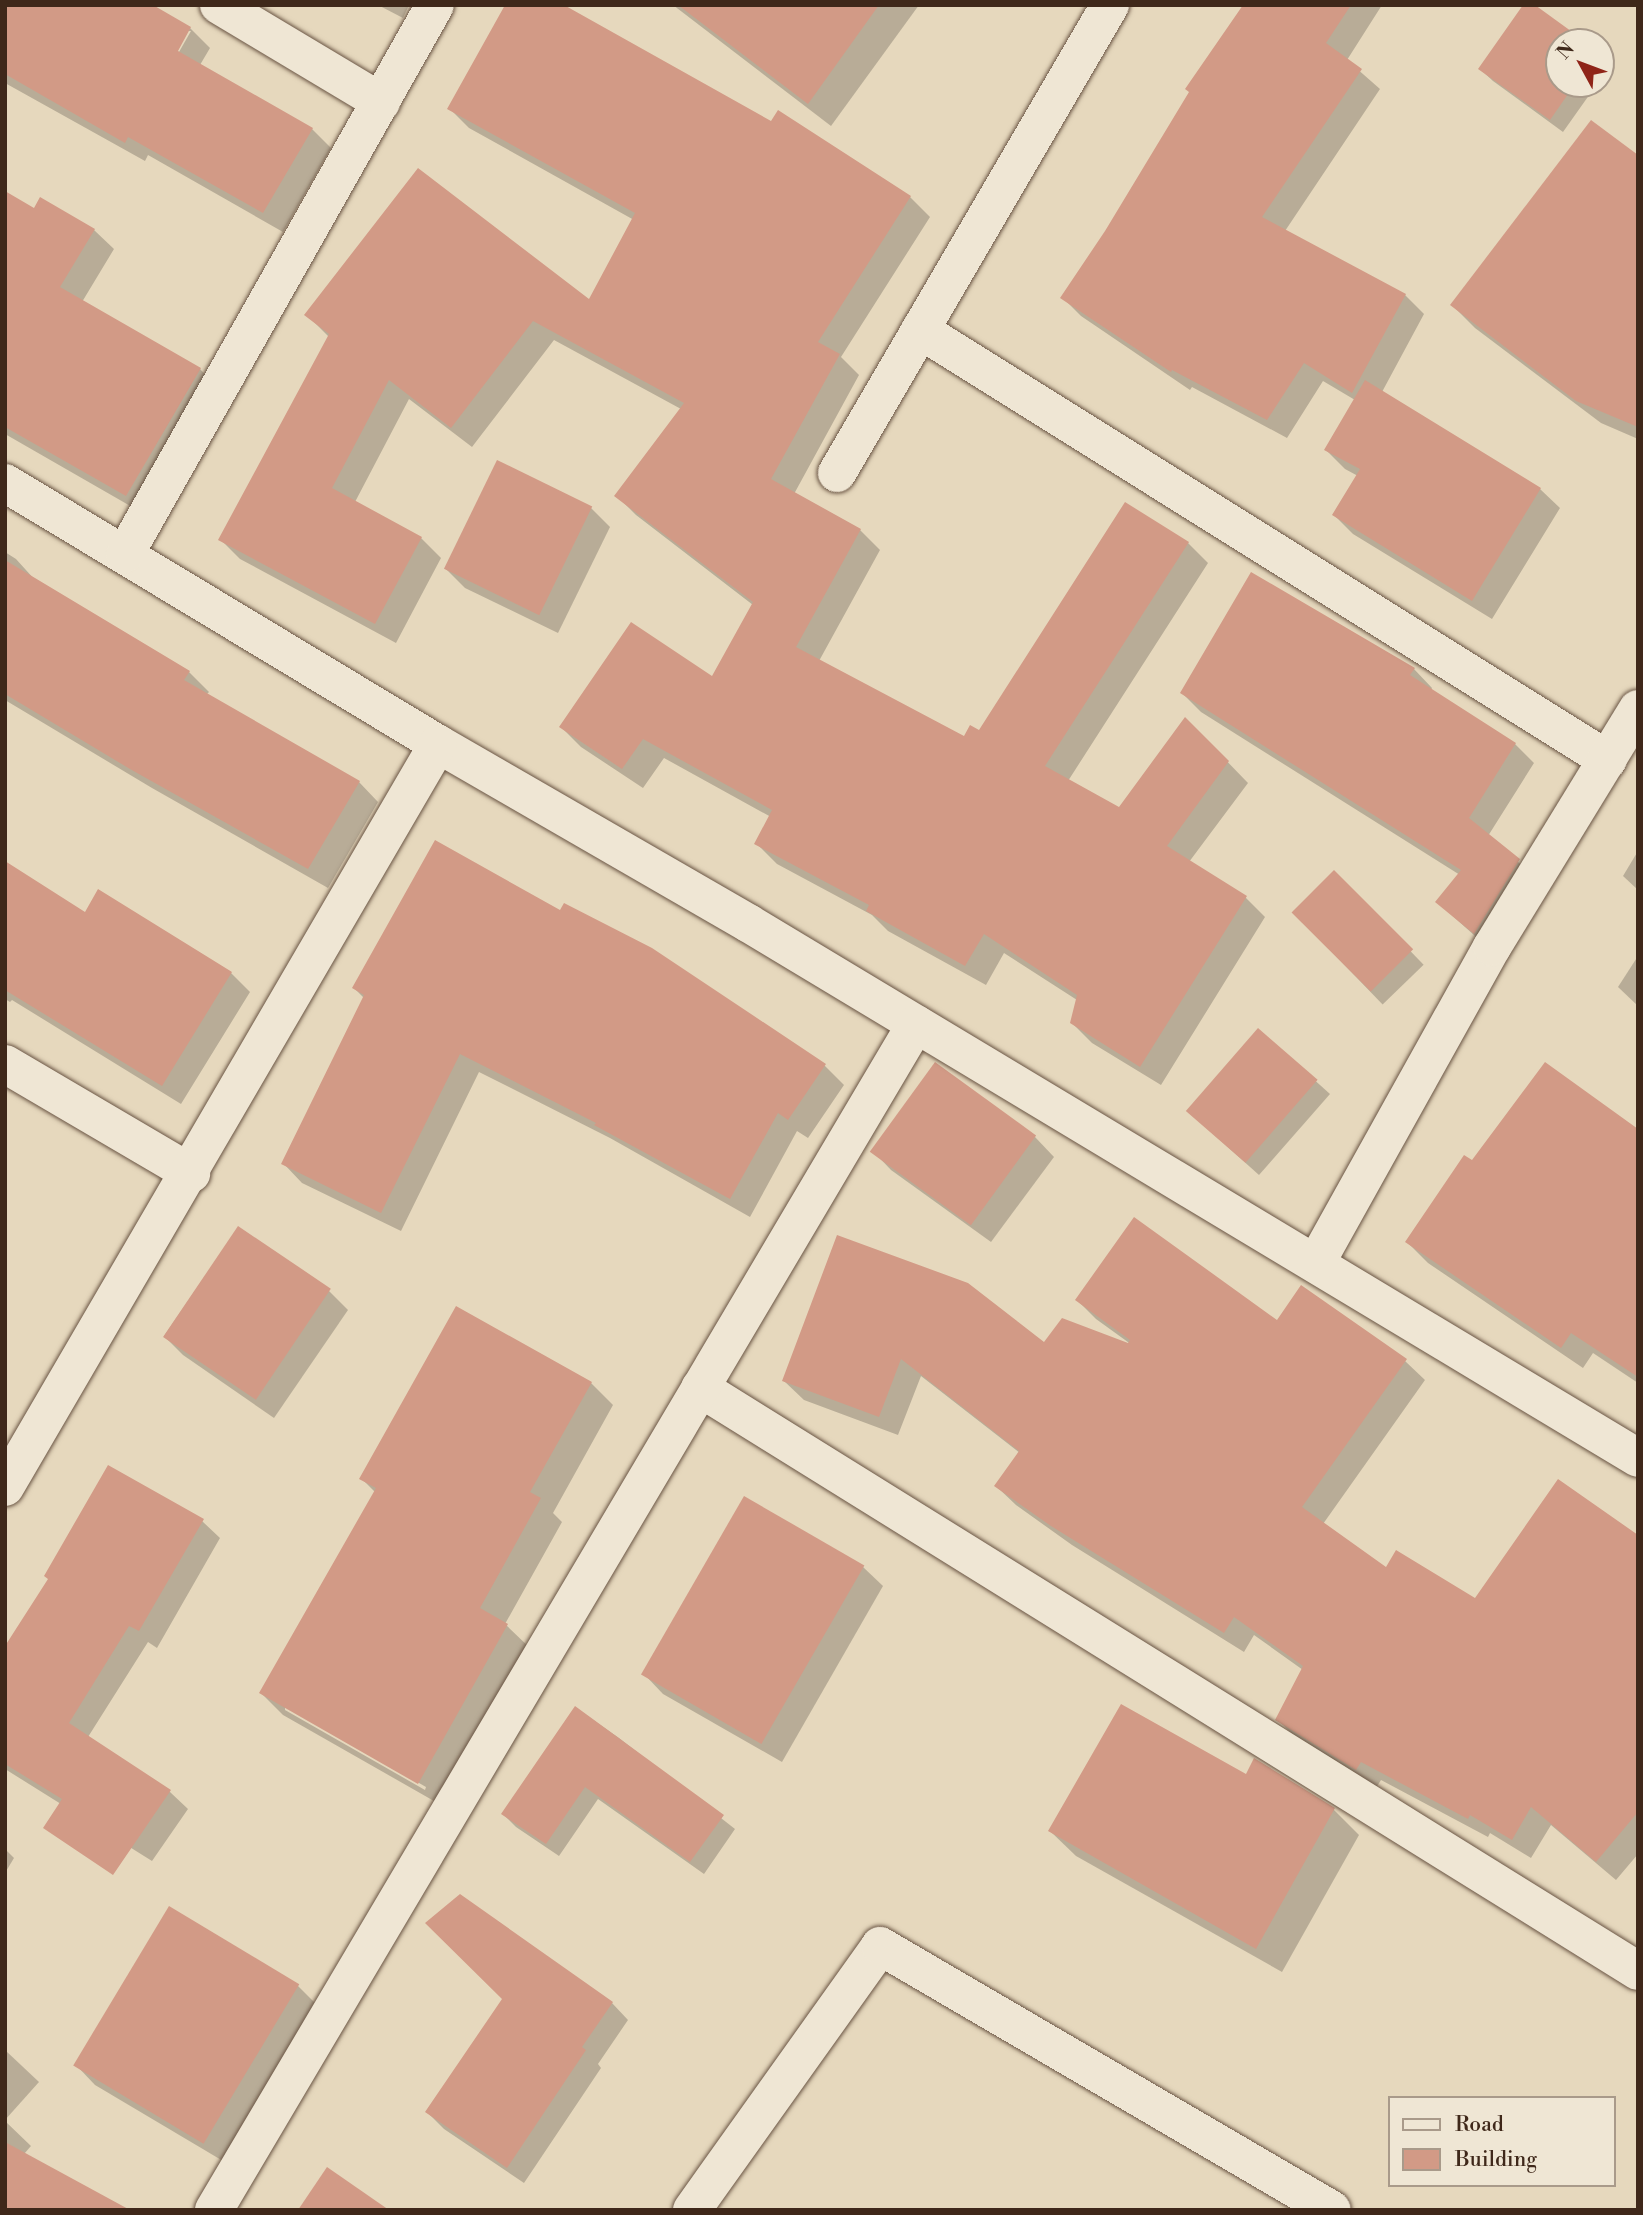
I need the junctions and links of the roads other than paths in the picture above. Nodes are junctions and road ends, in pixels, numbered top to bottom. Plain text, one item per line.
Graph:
1 (219, 5) edge
2 (435, 5) edge
3 (1110, 5) edge
4 (381, 102) junction
5 (920, 330) junction
6 (837, 472) dead end
7 (5, 482) edge
8 (125, 554) junction
9 (1638, 709) edge
10 (438, 744) junction
11 (1608, 760) junction
12 (916, 1024) junction
13 (5, 1064) edge
14 (191, 1173) junction
15 (1316, 1263) junction
16 (700, 1388) junction
17 (1638, 1458) edge
18 (5, 1487) edge
19 (1638, 1971) edge
20 (214, 2210) edge
21 (692, 2210) edge
22 (1332, 2210) edge

1 - 4 street
2 - 4 street
3 - 5 street
4 - 8 street
5 - 6 street
5 - 11 street
7 - 8 street
8 - 10 street
9 - 11 street
10 - 12 street
10 - 14 street
11 - 15 street
12 - 15 street
12 - 16 street
13 - 14 street
14 - 18 street
15 - 17 street
16 - 19 street
16 - 20 street
21 - 22 street

